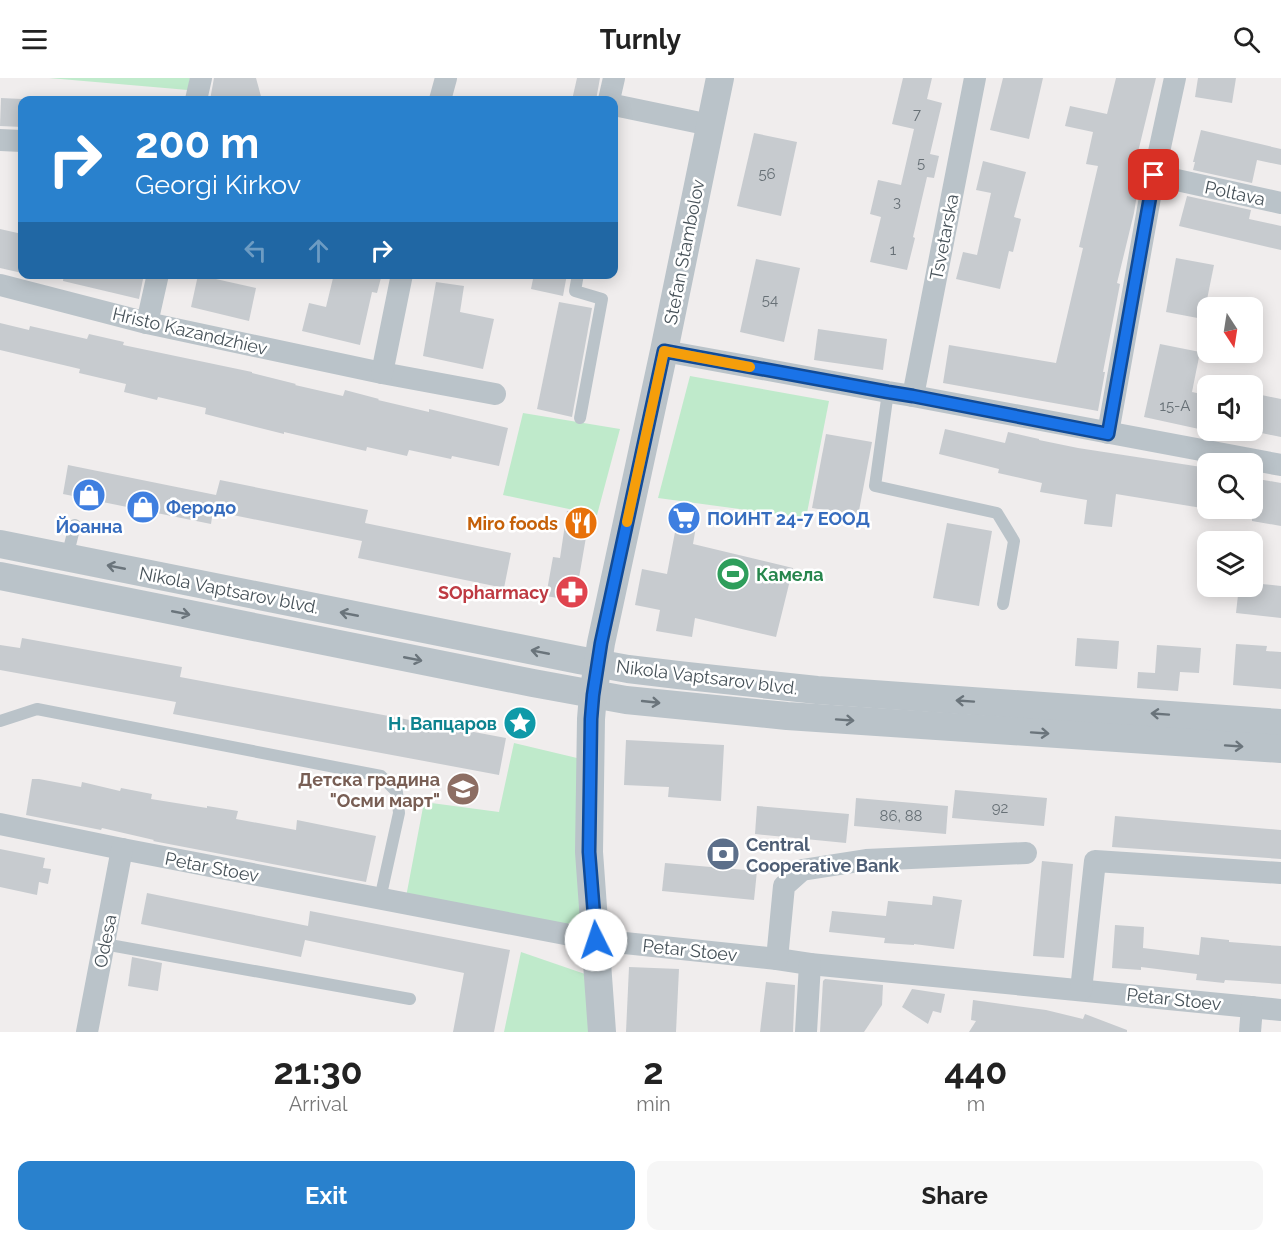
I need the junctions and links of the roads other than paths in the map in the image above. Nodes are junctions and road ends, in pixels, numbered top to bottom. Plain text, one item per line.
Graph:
1 (201, 78) edge
2 (446, 78) edge
3 (614, 78) edge
4 (720, 78) edge
5 (975, 78) edge
6 (1175, 78) edge
7 (197, 96) edge
8 (441, 96) edge
9 (610, 96) edge
10 (618, 106) edge
11 (710, 125) junction
12 (0, 140) edge
13 (18, 141) edge
14 (1154, 175) junction
15 (1281, 203) edge
16 (157, 279) edge
17 (401, 279) edge
18 (577, 279) edge
19 (0, 285) edge
20 (147, 323) junction
21 (664, 351) junction
22 (382, 373) junction
23 (888, 392) junction
24 (495, 394) dead end
25 (913, 396) junction
26 (580, 418) dead end
27 (1108, 434) junction
28 (1281, 465) edge
29 (75, 525) dead end
30 (0, 544) edge
31 (67, 557) junction
32 (0, 576) edge
33 (1003, 604) dead end
34 (597, 663) junction
35 (593, 695) junction
36 (0, 721) edge
37 (1281, 723) edge
38 (1281, 749) edge
39 (0, 824) edge
40 (122, 849) junction
41 (1026, 853) dead end
42 (1281, 873) edge
43 (380, 899) junction
44 (596, 940) junction
45 (104, 944) junction
46 (777, 959) junction
47 (810, 964) junction
48 (1081, 990) junction
49 (411, 999) dead end
50 (1252, 1007) junction
51 (1281, 1010) edge
52 (87, 1032) edge
53 (602, 1032) edge
54 (806, 1032) edge
55 (1250, 1032) edge

1 - 7 street
2 - 8 street
3 - 9 street
4 - 11 street, Stefan Stambolov
5 - 25 street, Tsvetarska
6 - 14 street
10 - 11 street
11 - 21 street, Stefan Stambolov
12 - 13 street
14 - 15 street, Poltava
14 - 27 street
16 - 20 street
17 - 22 street
18 - 26 lane
19 - 20 street, Hristo Kazandzhiev
20 - 22 street, Hristo Kazandzhiev
21 - 23 street
21 - 34 street, Stefan Stambolov
22 - 24 street, Hristo Kazandzhiev
23 - 25 street
23 - 33 lane
25 - 27 street
27 - 28 street
29 - 31 lane
30 - 31 street, Nikola Vaptsarov blvd.
34 -> 31 street, Nikola Vaptsarov blvd.
32 -> 35 street, Nikola Vaptsarov blvd.
34 - 35 street, Stefan Stambolov
37 -> 34 street, Nikola Vaptsarov blvd.
35 -> 38 street, Nikola Vaptsarov blvd.
35 - 44 street, Stefan Stambolov
36 - 43 lane
39 - 40 street, Petar Stoev
40 - 43 street, Petar Stoev
40 - 45 street, Odesa
41 - 46 street
42 - 48 street
43 - 44 street, Petar Stoev
44 - 46 street, Petar Stoev
44 - 53 street, Stefan Stambolov
45 - 49 lane
45 - 52 street, Odesa
46 - 47 street, Petar Stoev
47 - 48 street, Petar Stoev
47 - 54 street
48 - 50 street, Petar Stoev
50 - 51 street, Petar Stoev
50 - 55 street

